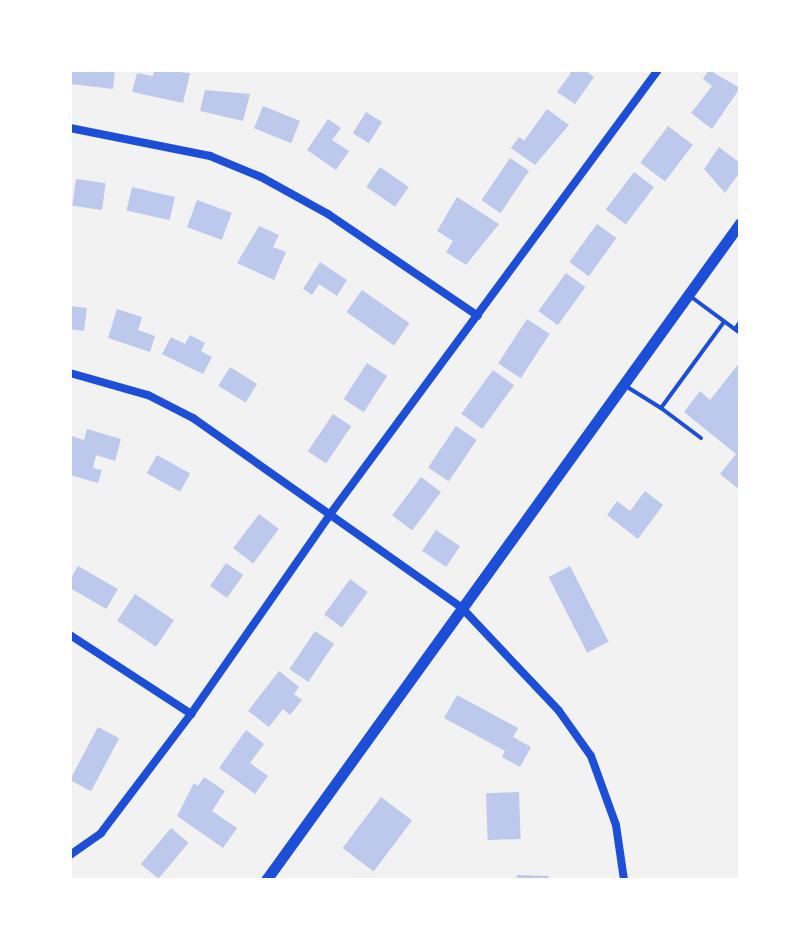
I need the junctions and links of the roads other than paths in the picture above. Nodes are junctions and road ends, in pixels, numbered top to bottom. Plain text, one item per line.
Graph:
1 (658, 70) edge
2 (70, 128) edge
3 (740, 223) edge
4 (688, 295) junction
5 (478, 316) junction
6 (724, 322) junction
7 (740, 322) edge
8 (735, 329) junction
9 (740, 333) edge
10 (70, 373) edge
11 (623, 384) junction
12 (661, 408) junction
13 (701, 438) dead end
14 (331, 513) junction
15 (462, 608) junction
16 (70, 635) edge
17 (191, 714) junction
18 (70, 855) edge
19 (266, 880) edge
20 (624, 880) edge

1 - 5 street
2 - 5 street
3 - 4 main road
4 - 6 lane
4 - 11 main road
5 - 14 street
6 - 8 lane
6 - 12 lane
7 - 8 lane
8 - 9 lane
10 - 14 street
11 - 12 lane
11 - 15 main road
12 - 13 lane
14 - 15 street
14 - 17 street
15 - 19 main road
15 - 20 street
16 - 17 street
17 - 18 street

